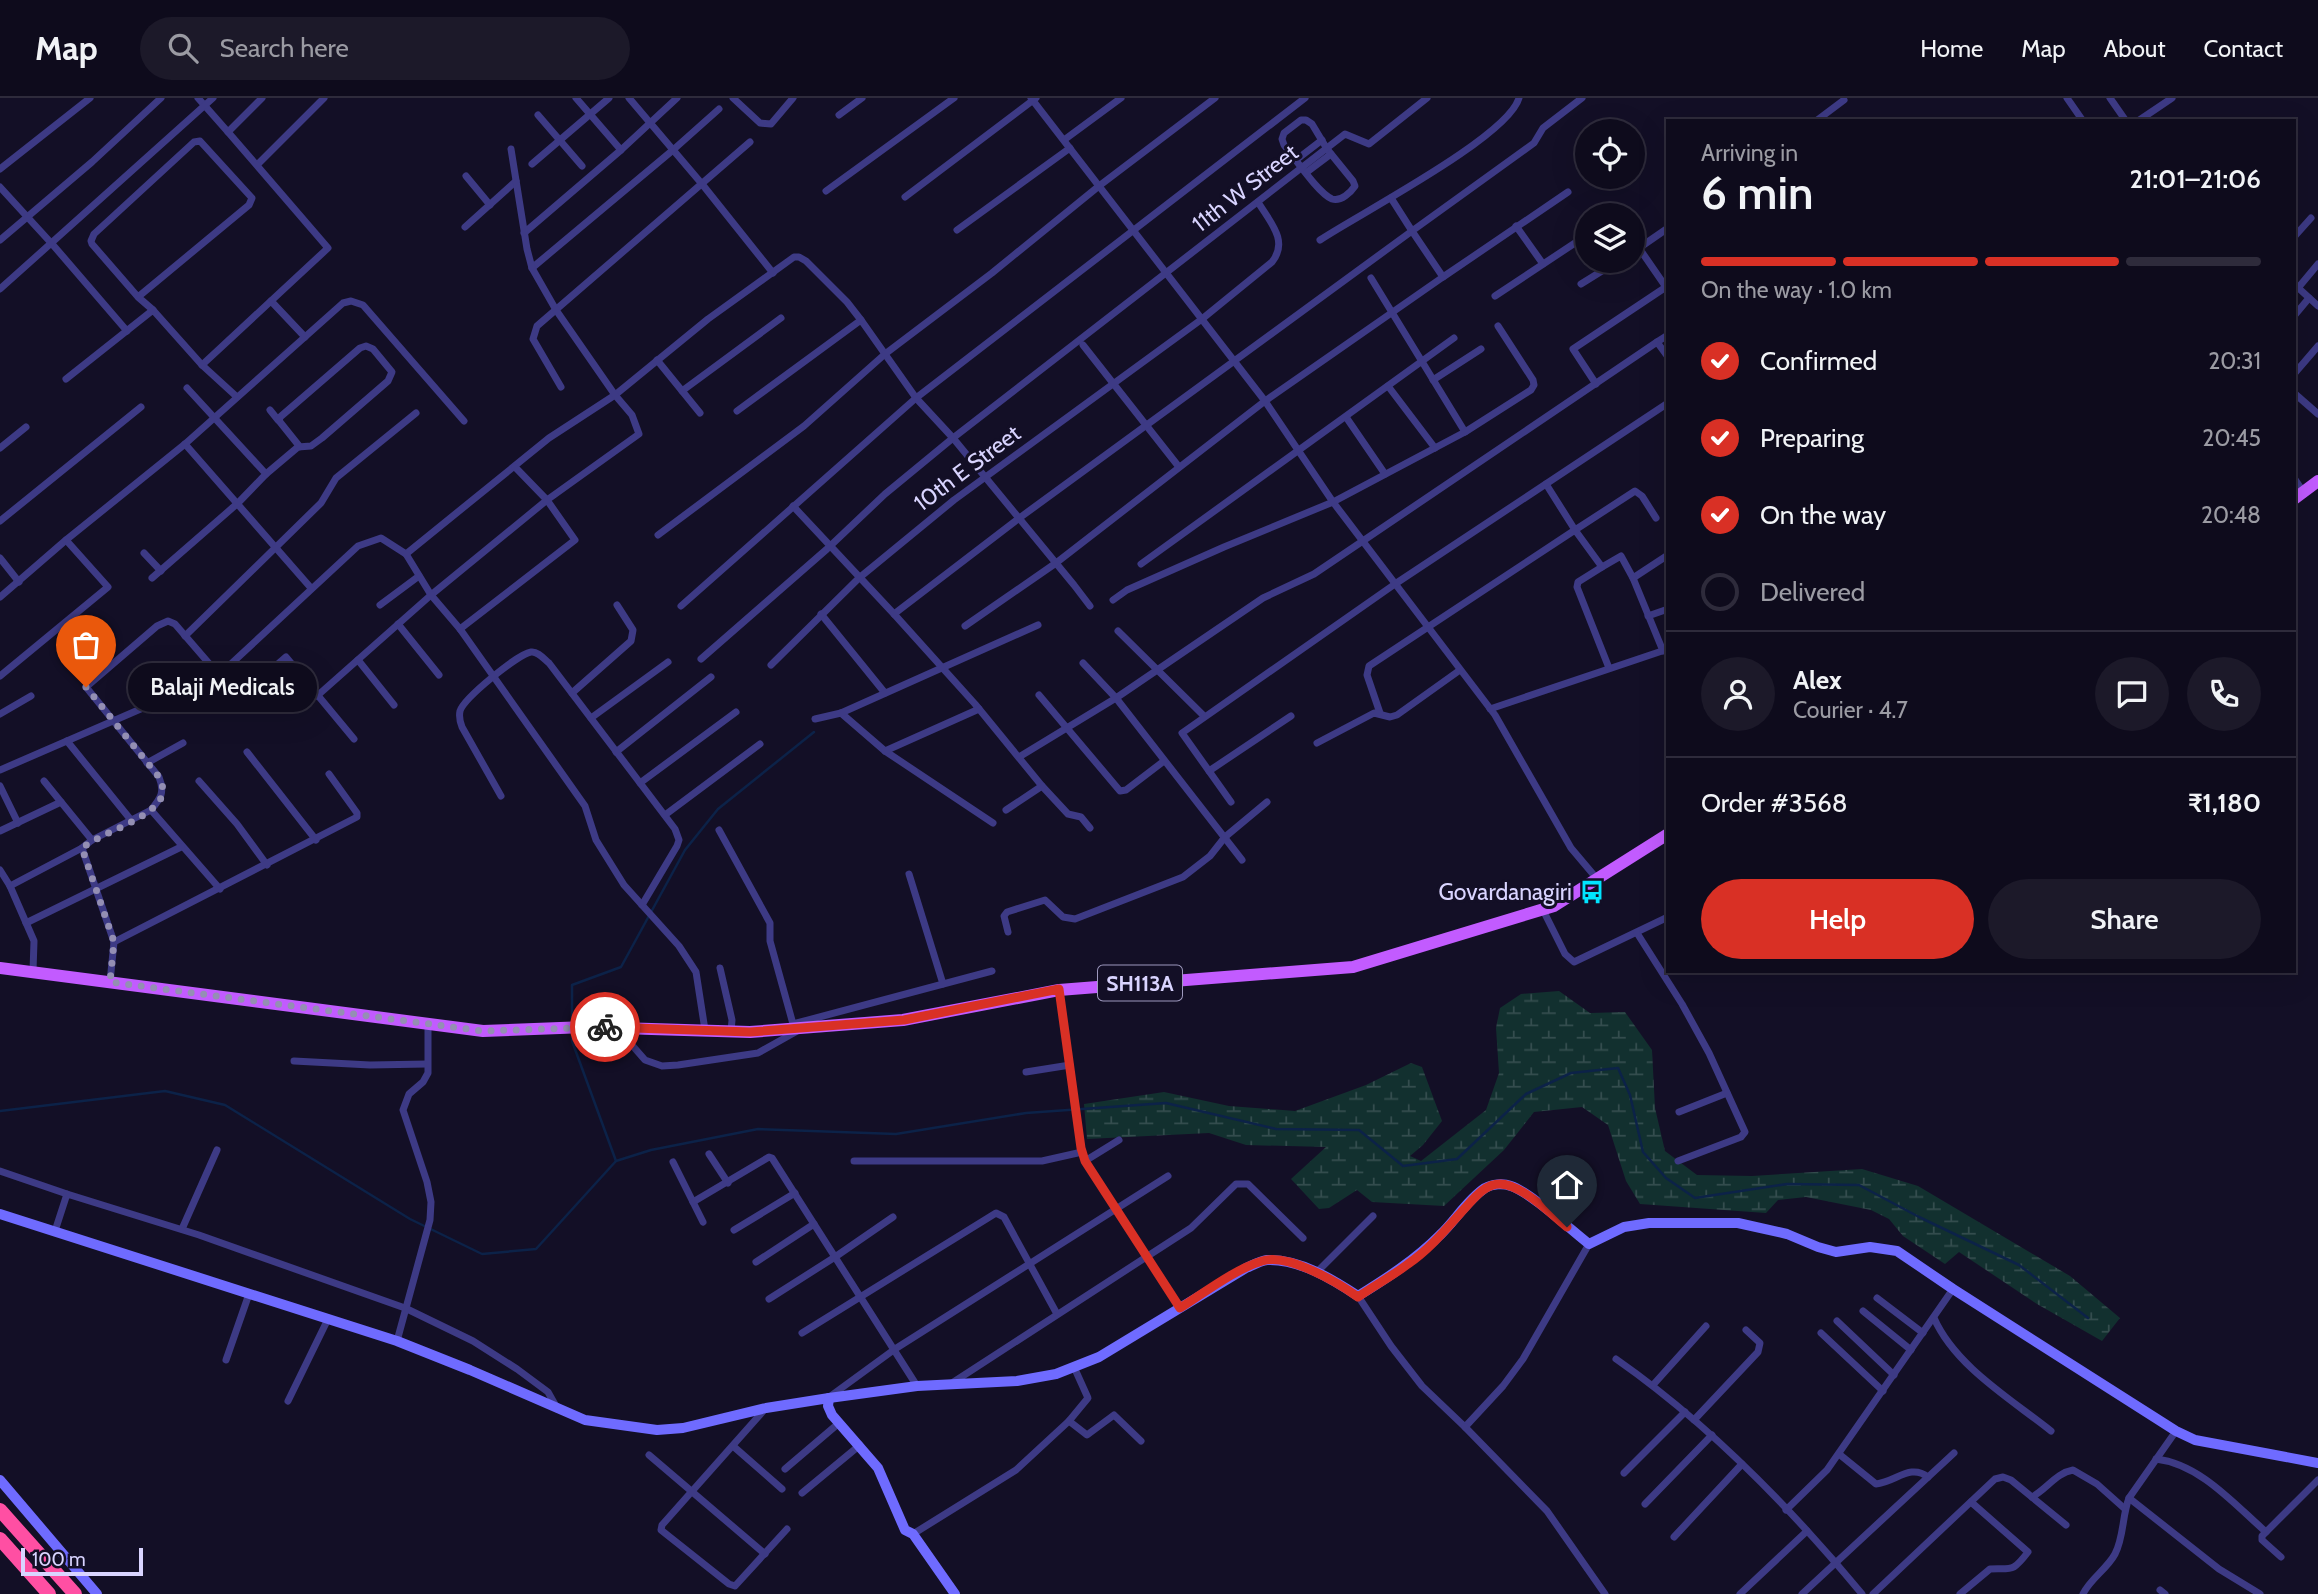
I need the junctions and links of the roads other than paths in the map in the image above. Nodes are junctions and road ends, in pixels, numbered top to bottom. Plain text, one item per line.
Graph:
1 (90, 98) edge
2 (161, 98) edge
3 (198, 98) edge
4 (213, 98) edge
5 (262, 98) edge
6 (324, 98) edge
7 (576, 98) edge
8 (609, 98) edge
9 (629, 98) edge
10 (677, 98) edge
11 (733, 98) edge
12 (793, 98) edge
13 (862, 98) edge
14 (954, 98) edge
15 (1121, 98) edge
16 (1215, 98) edge
17 (1305, 98) edge
18 (1427, 98) edge
19 (1520, 98) edge
20 (1582, 98) edge
21 (2067, 98) edge
22 (2110, 98) edge
23 (2172, 98) edge
24 (1034, 99) edge
25 (1844, 100) dead end
26 (205, 106) junction
27 (719, 109) dead end
28 (590, 114) junction
29 (538, 115) dead end
30 (839, 116) dead end
31 (1819, 119) edge
32 (2082, 119) edge
33 (2125, 119) edge
34 (2141, 119) edge
35 (651, 124) junction
36 (228, 131) junction
37 (559, 139) junction
38 (1322, 140) junction
39 (1064, 141) junction
40 (750, 142) dead end
41 (1070, 148) junction
42 (511, 149) dead end
43 (621, 150) junction
44 (673, 150) junction
45 (1329, 152) junction
46 (1296, 160) junction
47 (258, 164) junction
48 (532, 164) dead end
49 (582, 166) dead end
50 (0, 169) edge
51 (1305, 170) junction
52 (466, 176) dead end
53 (516, 181) junction
54 (702, 184) junction
55 (1099, 186) junction
56 (0, 187) edge
57 (826, 191) dead end
58 (1568, 192) dead end
59 (905, 197) dead end
60 (1391, 198) junction
61 (1258, 202) junction
62 (490, 205) junction
63 (27, 217) junction
64 (2311, 218) dead end
65 (1516, 226) junction
66 (465, 227) dead end
67 (1133, 229) junction
68 (1666, 229) edge
69 (957, 230) dead end
70 (1412, 231) junction
71 (524, 233) junction
72 (2296, 235) edge
73 (0, 240) edge
74 (1320, 240) dead end
75 (52, 243) junction
76 (1575, 243) edge
77 (1645, 244) edge
78 (1645, 261) edge
79 (1543, 264) junction
80 (2318, 264) edge
81 (532, 268) junction
82 (1168, 272) junction
83 (773, 273) junction
84 (1599, 273) edge
85 (1443, 277) junction
86 (1371, 278) dead end
87 (1581, 284) dead end
88 (2296, 286) edge
89 (1666, 288) edge
90 (0, 289) edge
91 (1666, 290) edge
92 (1495, 296) dead end
93 (138, 297) junction
94 (2309, 298) junction
95 (271, 301) junction
96 (2318, 306) edge
97 (153, 310) junction
98 (556, 310) junction
99 (1393, 311) junction
100 (2296, 314) edge
101 (781, 318) dead end
102 (1202, 319) junction
103 (860, 320) junction
104 (1498, 326) dead end
105 (127, 331) junction
106 (1666, 336) edge
107 (305, 337) junction
108 (1454, 338) dead end
109 (1657, 342) junction
110 (1083, 345) dead end
111 (2318, 346) edge
112 (1481, 349) dead end
113 (885, 354) junction
114 (1666, 354) edge
115 (657, 360) junction
116 (1233, 360) junction
117 (1422, 362) junction
118 (202, 365) junction
119 (2296, 372) edge
120 (66, 379) dead end
121 (1433, 380) junction
122 (1113, 383) junction
123 (1596, 384) junction
124 (1388, 386) junction
125 (561, 387) dead end
126 (187, 388) dead end
127 (682, 391) junction
128 (2296, 394) edge
129 (615, 395) junction
130 (237, 397) junction
131 (916, 398) junction
132 (1265, 401) junction
133 (1666, 404) edge
134 (141, 407) dead end
135 (270, 410) dead end
136 (2317, 410) edge
137 (737, 411) dead end
138 (416, 413) dead end
139 (700, 413) dead end
140 (1346, 417) junction
141 (215, 418) junction
142 (278, 420) junction
143 (464, 421) dead end
144 (1146, 424) junction
145 (26, 427) dead end
146 (1465, 432) junction
147 (953, 438) junction
148 (186, 444) junction
149 (300, 447) junction
150 (0, 448) edge
151 (1435, 448) junction
152 (1299, 451) junction
153 (515, 467) junction
154 (1179, 467) junction
155 (266, 474) junction
156 (1385, 474) junction
157 (985, 478) junction
158 (2318, 481) edge
159 (1546, 484) junction
160 (2299, 496) edge
161 (547, 500) junction
162 (1333, 502) junction
163 (238, 503) junction
164 (793, 506) junction
165 (1656, 517) dead end
166 (1018, 519) junction
167 (0, 521) edge
168 (1575, 530) junction
169 (658, 536) dead end
170 (66, 540) junction
171 (1364, 541) junction
172 (275, 546) junction
173 (830, 546) junction
174 (144, 553) dead end
175 (406, 554) junction
176 (1666, 556) edge
177 (0, 558) edge
178 (1056, 563) junction
179 (1141, 564) dead end
180 (1602, 567) junction
181 (161, 570) junction
182 (419, 576) junction
183 (859, 578) junction
184 (1633, 578) junction
185 (152, 579) dead end
186 (19, 582) junction
187 (1395, 584) junction
188 (312, 588) junction
189 (431, 596) junction
190 (0, 597) edge
191 (1113, 600) dead end
192 (380, 605) dead end
193 (617, 605) dead end
194 (681, 606) dead end
195 (1090, 606) dead end
196 (1666, 610) edge
197 (821, 614) junction
198 (894, 614) junction
199 (1648, 616) junction
200 (398, 624) junction
201 (1038, 625) dead end
202 (965, 626) dead end
203 (1429, 628) junction
204 (460, 629) junction
205 (1118, 631) dead end
206 (185, 636) junction
207 (1665, 650) edge
208 (701, 659) dead end
209 (358, 660) junction
210 (668, 662) dead end
211 (1083, 663) dead end
212 (771, 665) dead end
213 (942, 667) junction
214 (1609, 668) junction
215 (1156, 670) junction
216 (1461, 670) junction
217 (219, 675) junction
218 (439, 675) dead end
219 (0, 676) edge
220 (493, 676) junction
221 (711, 677) dead end
222 (572, 693) junction
223 (885, 693) junction
224 (1039, 695) dead end
225 (31, 696) dead end
226 (317, 696) junction
227 (1116, 698) junction
228 (394, 705) dead end
229 (274, 706) dead end
230 (979, 709) junction
231 (1490, 709) junction
232 (736, 712) dead end
233 (841, 713) junction
234 (1380, 713) junction
235 (0, 714) edge
236 (1204, 716) junction
237 (1291, 716) dead end
238 (591, 718) junction
239 (815, 719) dead end
240 (112, 721) junction
241 (1068, 728) junction
242 (354, 739) dead end
243 (67, 741) junction
244 (183, 743) dead end
245 (1317, 743) dead end
246 (760, 744) dead end
247 (885, 751) junction
248 (247, 752) dead end
249 (617, 752) junction
250 (1019, 757) junction
251 (1164, 761) junction
252 (147, 763) junction
253 (0, 770) edge
254 (1209, 771) junction
255 (329, 774) dead end
256 (199, 780) dead end
257 (44, 781) dead end
258 (640, 783) junction
259 (0, 786) edge
260 (1042, 786) junction
261 (501, 796) dead end
262 (61, 802) junction
263 (1231, 802) dead end
264 (1267, 802) dead end
265 (151, 810) junction
266 (1006, 810) dead end
267 (665, 815) junction
268 (131, 820) junction
269 (993, 822) dead end
270 (18, 823) junction
271 (1090, 828) dead end
272 (719, 830) dead end
273 (0, 831) edge
274 (1666, 835) edge
275 (1225, 838) junction
276 (92, 840) junction
277 (316, 840) junction
278 (181, 847) junction
279 (82, 848) junction
280 (1242, 860) dead end
281 (267, 865) junction
282 (0, 870) edge
283 (909, 874) dead end
284 (1598, 880) junction
285 (10, 886) junction
286 (96, 888) junction
287 (220, 889) junction
288 (645, 907) junction
289 (1543, 910) junction
290 (1666, 918) edge
291 (26, 923) junction
292 (1008, 932) dead end
293 (1637, 933) junction
294 (114, 942) junction
295 (0, 968) edge
296 (720, 968) dead end
297 (33, 971) junction
298 (992, 971) dead end
299 (110, 982) junction
300 (943, 984) junction
301 (1059, 989) junction
302 (428, 1025) junction
303 (795, 1027) junction
304 (617, 1028) junction
305 (705, 1030) junction
306 (731, 1031) junction
307 (294, 1061) dead end
308 (427, 1064) junction
309 (1070, 1065) junction
310 (1026, 1072) dead end
311 (1727, 1093) junction
312 (1679, 1112) dead end
313 (1119, 1140) dead end
314 (217, 1150) dead end
315 (1081, 1150) junction
316 (709, 1154) dead end
317 (854, 1161) dead end
318 (1085, 1161) junction
319 (1678, 1161) dead end
320 (673, 1162) dead end
321 (0, 1171) edge
322 (1168, 1177) dead end
323 (728, 1183) junction
324 (796, 1192) junction
325 (67, 1194) junction
326 (694, 1202) junction
327 (1115, 1209) junction
328 (0, 1214) edge
329 (1374, 1216) dead end
330 (893, 1217) dead end
331 (703, 1222) dead end
332 (814, 1224) junction
333 (182, 1229) junction
334 (734, 1230) dead end
335 (55, 1231) junction
336 (1303, 1238) dead end
337 (1589, 1244) junction
338 (1146, 1255) junction
339 (835, 1257) junction
340 (756, 1262) dead end
341 (1029, 1264) junction
342 (1317, 1272) junction
343 (1953, 1289) junction
344 (249, 1294) junction
345 (1358, 1297) junction
346 (862, 1298) junction
347 (1877, 1298) dead end
348 (769, 1299) dead end
349 (405, 1308) junction
350 (1180, 1308) junction
351 (1863, 1311) dead end
352 (1057, 1314) junction
353 (1934, 1318) junction
354 (328, 1319) junction
355 (1837, 1321) dead end
356 (1706, 1326) dead end
357 (1746, 1330) dead end
358 (803, 1333) dead end
359 (1821, 1333) dead end
360 (1923, 1333) junction
361 (397, 1341) junction
362 (895, 1349) junction
363 (1911, 1350) junction
364 (1616, 1359) dead end
365 (226, 1360) dead end
366 (1074, 1367) junction
367 (1894, 1375) junction
368 (1653, 1385) junction
369 (917, 1386) junction
370 (948, 1386) junction
371 (1883, 1391) junction
372 (829, 1398) junction
373 (288, 1401) dead end
374 (557, 1408) junction
375 (766, 1408) junction
376 (1685, 1412) junction
377 (1694, 1420) junction
378 (1069, 1421) junction
379 (839, 1423) junction
380 (1465, 1427) junction
381 (2051, 1431) dead end
382 (2176, 1431) junction
383 (1712, 1435) junction
384 (1141, 1441) dead end
385 (860, 1445) junction
386 (733, 1446) junction
387 (1954, 1453) dead end
388 (1839, 1454) junction
389 (649, 1455) dead end
390 (2156, 1459) junction
391 (2318, 1463) edge
392 (1742, 1464) junction
393 (785, 1469) dead end
394 (1624, 1473) dead end
395 (1928, 1477) junction
396 (0, 1479) edge
397 (2318, 1480) edge
398 (782, 1489) dead end
399 (692, 1492) junction
400 (802, 1493) dead end
401 (2032, 1497) junction
402 (2129, 1498) junction
403 (1971, 1502) junction
404 (1645, 1504) dead end
405 (2124, 1509) junction
406 (0, 1510) edge
407 (1786, 1510) junction
408 (2066, 1525) dead end
409 (787, 1529) dead end
410 (1807, 1531) junction
411 (2266, 1532) junction
412 (913, 1534) junction
413 (1674, 1537) dead end
414 (0, 1539) edge
415 (765, 1554) junction
416 (2281, 1557) dead end
417 (1836, 1563) junction
418 (49, 1594) edge
419 (75, 1594) edge
420 (97, 1594) edge
421 (955, 1594) edge
422 (1605, 1594) edge
423 (1740, 1594) edge
424 (1802, 1594) edge
425 (1862, 1594) edge
426 (1873, 1594) edge
427 (1960, 1594) edge
428 (2083, 1594) edge
429 (2260, 1594) edge

1 - 50 street
2 - 63 street
3 - 26 street
4 - 26 street
5 - 36 street
6 - 47 street
7 - 28 street
8 - 28 street
9 - 35 street
10 - 35 street
11 - 12 street
13 - 30 street
14 - 57 street
15 - 39 street
16 - 55 street
17 - 67 street
18 - 45 street, 11th W Street
19 - 60 street
20 - 70 street
21 - 32 street
22 - 33 street
23 - 34 street
24 - 39 street
24 - 59 street
25 - 31 street
26 - 36 street
26 - 75 street
27 - 44 street
28 - 37 street
28 - 43 street
29 - 37 street
35 - 43 street
35 - 44 street
36 - 47 street
37 - 48 street
37 - 49 street
38 - 45 street
38 - 46 street
38 - 46 street
39 - 41 street
40 - 54 street
41 - 55 street
41 - 69 street
42 - 53 street
43 - 71 street
44 - 54 street
44 - 81 street
45 - 51 street, 11th W Street
45 - 51 street
46 - 51 street
47 - 95 street
51 - 61 street, 11th W Street
52 - 62 street
53 - 62 street
53 - 71 street
54 - 83 street
54 - 98 street
55 - 67 street
55 - 113 street
56 - 63 street
58 - 65 street
60 - 70 street
60 - 74 street
61 - 82 street, 11th W Street
61 - 102 street, 10th E Street
62 - 66 street
63 - 73 street
63 - 75 street
64 - 72 street
65 - 79 street
65 - 85 street
67 - 82 street
67 - 131 street
68 - 77 street
70 - 85 street
70 - 116 street
71 - 81 street
75 - 90 street
75 - 105 street
76 - 79 street
78 - 89 street
79 - 92 street
80 - 88 street
81 - 98 street
82 - 102 street
82 - 147 street, 11th W Street
83 - 103 street
83 - 115 street
84 - 87 street
85 - 99 street
86 - 99 street
88 - 94 street
91 - 123 street
93 - 93 street
93 - 97 street
94 - 96 street
94 - 100 street
95 - 107 street
95 - 118 street
97 - 105 street
97 - 118 street
98 - 125 street
98 - 129 street
99 - 117 street
99 - 132 street
101 - 127 street
102 - 116 street
102 - 122 street, 10th E Street
103 - 113 street
103 - 137 street
104 - 146 street
105 - 120 street
106 - 109 street
107 - 130 street
107 - 143 street
108 - 117 street
109 - 114 street
109 - 123 street
110 - 122 street
111 - 119 street
112 - 121 street
113 - 131 street
113 - 169 street
115 - 127 street
115 - 129 street
116 - 132 street
116 - 144 street
117 - 121 street
117 - 124 street
118 - 130 street
121 - 146 street
122 - 144 street
122 - 157 street, 10th E Street
123 - 171 street
124 - 140 street
124 - 151 street
126 - 141 street
127 - 139 street
128 - 136 street
129 - 153 street
129 - 161 street
130 - 141 street
131 - 147 street
131 - 164 street
132 - 152 street
132 - 154 street
133 - 159 street
134 - 167 street
135 - 142 street
138 - 172 street
140 - 152 street
140 - 156 street
141 - 148 street
141 - 155 street
142 - 149 street
142 - 149 street
144 - 154 street
144 - 166 street
145 - 150 street
146 - 151 street
147 - 157 street
147 - 173 street, 11th W Street
148 - 163 street
148 - 170 street
149 - 155 street
151 - 156 street
152 - 162 street
152 - 179 street
153 - 161 street
153 - 175 street
154 - 178 street
155 - 163 street
156 - 162 street
157 - 166 street
157 - 183 street, 10th E Street
158 - 160 main road
159 - 168 street
159 - 187 street
161 - 189 street
161 - 204 street
162 - 171 street
162 - 191 street
163 - 172 street
163 - 181 street
164 - 173 street
164 - 194 street
165 - 168 street
166 - 178 street
166 - 198 street
168 - 180 street
168 - 203 street
170 - 186 street
170 - 219 street
171 - 187 street
171 - 215 street
172 - 188 street
172 - 206 street
173 - 183 street
173 - 208 street, 11th W Street
174 - 181 street
175 - 182 street
175 - 188 street
176 - 184 street
177 - 186 street
178 - 195 street
178 - 202 street
180 - 184 street
180 - 214 street
181 - 185 street
182 - 189 street
182 - 192 street
183 - 197 street, 10th E Street
183 - 198 street
184 - 199 street
186 - 190 street
187 - 203 street
187 - 236 street
188 - 217 street
189 - 200 street
189 - 204 street
193 - 222 street
196 - 199 street
197 - 212 street, 10th E Street
197 - 223 street
198 - 213 street
199 - 207 street
200 - 209 street
200 - 218 street
201 - 213 street
203 - 216 street
203 - 234 street
204 - 220 street
205 - 215 street
206 - 217 street
206 - 240 street
207 - 214 street
209 - 226 street
209 - 228 street
210 - 238 street
211 - 227 street
213 - 223 street
213 - 230 street
214 - 231 street
215 - 227 street
215 - 236 street
216 - 231 street
216 - 234 street
217 - 240 street
220 - 222 street
220 - 261 street
220 - 288 street
221 - 249 street
222 - 238 street
223 - 233 street
224 - 241 street
225 - 235 street
226 - 229 street
226 - 242 street
227 - 241 street
227 - 251 street
230 - 247 street
230 - 250 street
231 - 284 street
232 - 258 street
233 - 239 street
233 - 247 street
234 - 245 street
236 - 254 street
237 - 254 street
238 - 249 street
240 - 243 street
240 - 252 street
241 - 250 street
241 - 251 street
243 - 253 street
243 - 268 street
244 - 252 street
246 - 267 street
247 - 269 street
248 - 277 street
249 - 258 street
250 - 260 street
251 - 275 street
252 - 265 street
254 - 263 street
255 - 277 street
256 - 281 street
257 - 262 street
258 - 267 street
259 - 270 street
260 - 266 street
260 - 271 street
262 - 270 street
262 - 276 street
264 - 275 street
265 - 268 street
265 - 278 street
267 - 288 street
268 - 276 street
270 - 273 street
272 - 303 street
274 - 284 main road, SH113A
275 - 280 street
275 - 292 street
276 - 279 street
277 - 281 street
278 - 286 street
278 - 287 street
279 - 285 street
279 - 286 street
281 - 287 street
282 - 285 street
283 - 300 street
284 - 289 main road, SH113A
285 - 291 street
286 - 291 street
286 - 294 street
287 - 294 street
288 - 305 street
289 - 293 street
289 - 301 main road, SH113A
290 - 293 street
291 - 297 street
293 - 311 street
294 - 299 street
295 - 297 main road, SH113A
296 - 306 street
297 - 299 main road, SH113A
298 - 300 street
299 - 302 main road, SH113A
300 - 303 street
301 - 303 main road, SH113A
301 - 309 street
302 - 304 main road, SH113A
302 - 308 street
303 - 304 street
303 - 306 main road, SH113A
304 - 305 main road, SH113A
305 - 306 main road, SH113A
307 - 308 street
308 - 349 street
309 - 310 street
309 - 315 street
311 - 312 street
311 - 319 street
313 - 318 street
314 - 333 street
315 - 317 street
315 - 318 street
316 - 323 street
318 - 327 street
320 - 326 street
321 - 325 street
322 - 327 street
323 - 324 street
323 - 326 street
324 - 332 street
324 - 334 street
325 - 333 street
325 - 335 street
326 - 331 street
327 - 338 street
327 - 341 street
328 - 335 street
329 - 342 street
330 - 339 street
332 - 339 street
332 - 340 street
333 - 349 street
335 - 344 street
336 - 338 street
337 - 343 street
337 - 345 street
337 - 380 street
338 - 350 street
338 - 352 street
339 - 346 street
339 - 348 street
341 - 346 street
341 - 352 street
341 - 362 street
342 - 345 street
342 - 350 street
343 - 353 street
343 - 382 street
344 - 354 street
344 - 365 street
345 - 380 street
346 - 358 street
346 - 362 street
347 - 360 street
349 - 361 street
349 - 374 street
350 - 366 street
351 - 363 street
352 - 370 street
353 - 360 street
353 - 381 street
354 - 361 street
354 - 373 street
355 - 367 street
356 - 368 street
357 - 377 street
359 - 371 street
360 - 363 street
361 - 374 street
362 - 369 street
362 - 372 street
363 - 367 street
364 - 368 street
366 - 370 street
366 - 378 street
367 - 371 street
368 - 376 street
369 - 370 street
369 - 372 street
371 - 388 street
372 - 375 street
372 - 379 street
374 - 375 street
375 - 386 street
376 - 377 street
376 - 394 street
377 - 383 street
378 - 384 street
378 - 412 street
379 - 385 street
379 - 393 street
380 - 422 street
382 - 390 street
382 - 391 street
383 - 392 street
383 - 404 street
385 - 400 street
385 - 412 street
386 - 398 street
386 - 399 street
387 - 395 street
388 - 395 street
388 - 407 street
389 - 399 street
390 - 402 street
390 - 411 street
392 - 407 street
392 - 413 street
395 - 417 street
396 - 420 street
397 - 411 street
399 - 415 street
399 - 415 street
401 - 403 street
401 - 405 street
401 - 408 street
402 - 405 street
402 - 429 street
403 - 426 street
403 - 427 street
405 - 428 street
406 - 419 highway
407 - 410 street
409 - 415 street
410 - 417 street
410 - 423 street
411 - 416 street
412 - 421 street
414 - 418 highway
417 - 424 street
417 - 425 street

